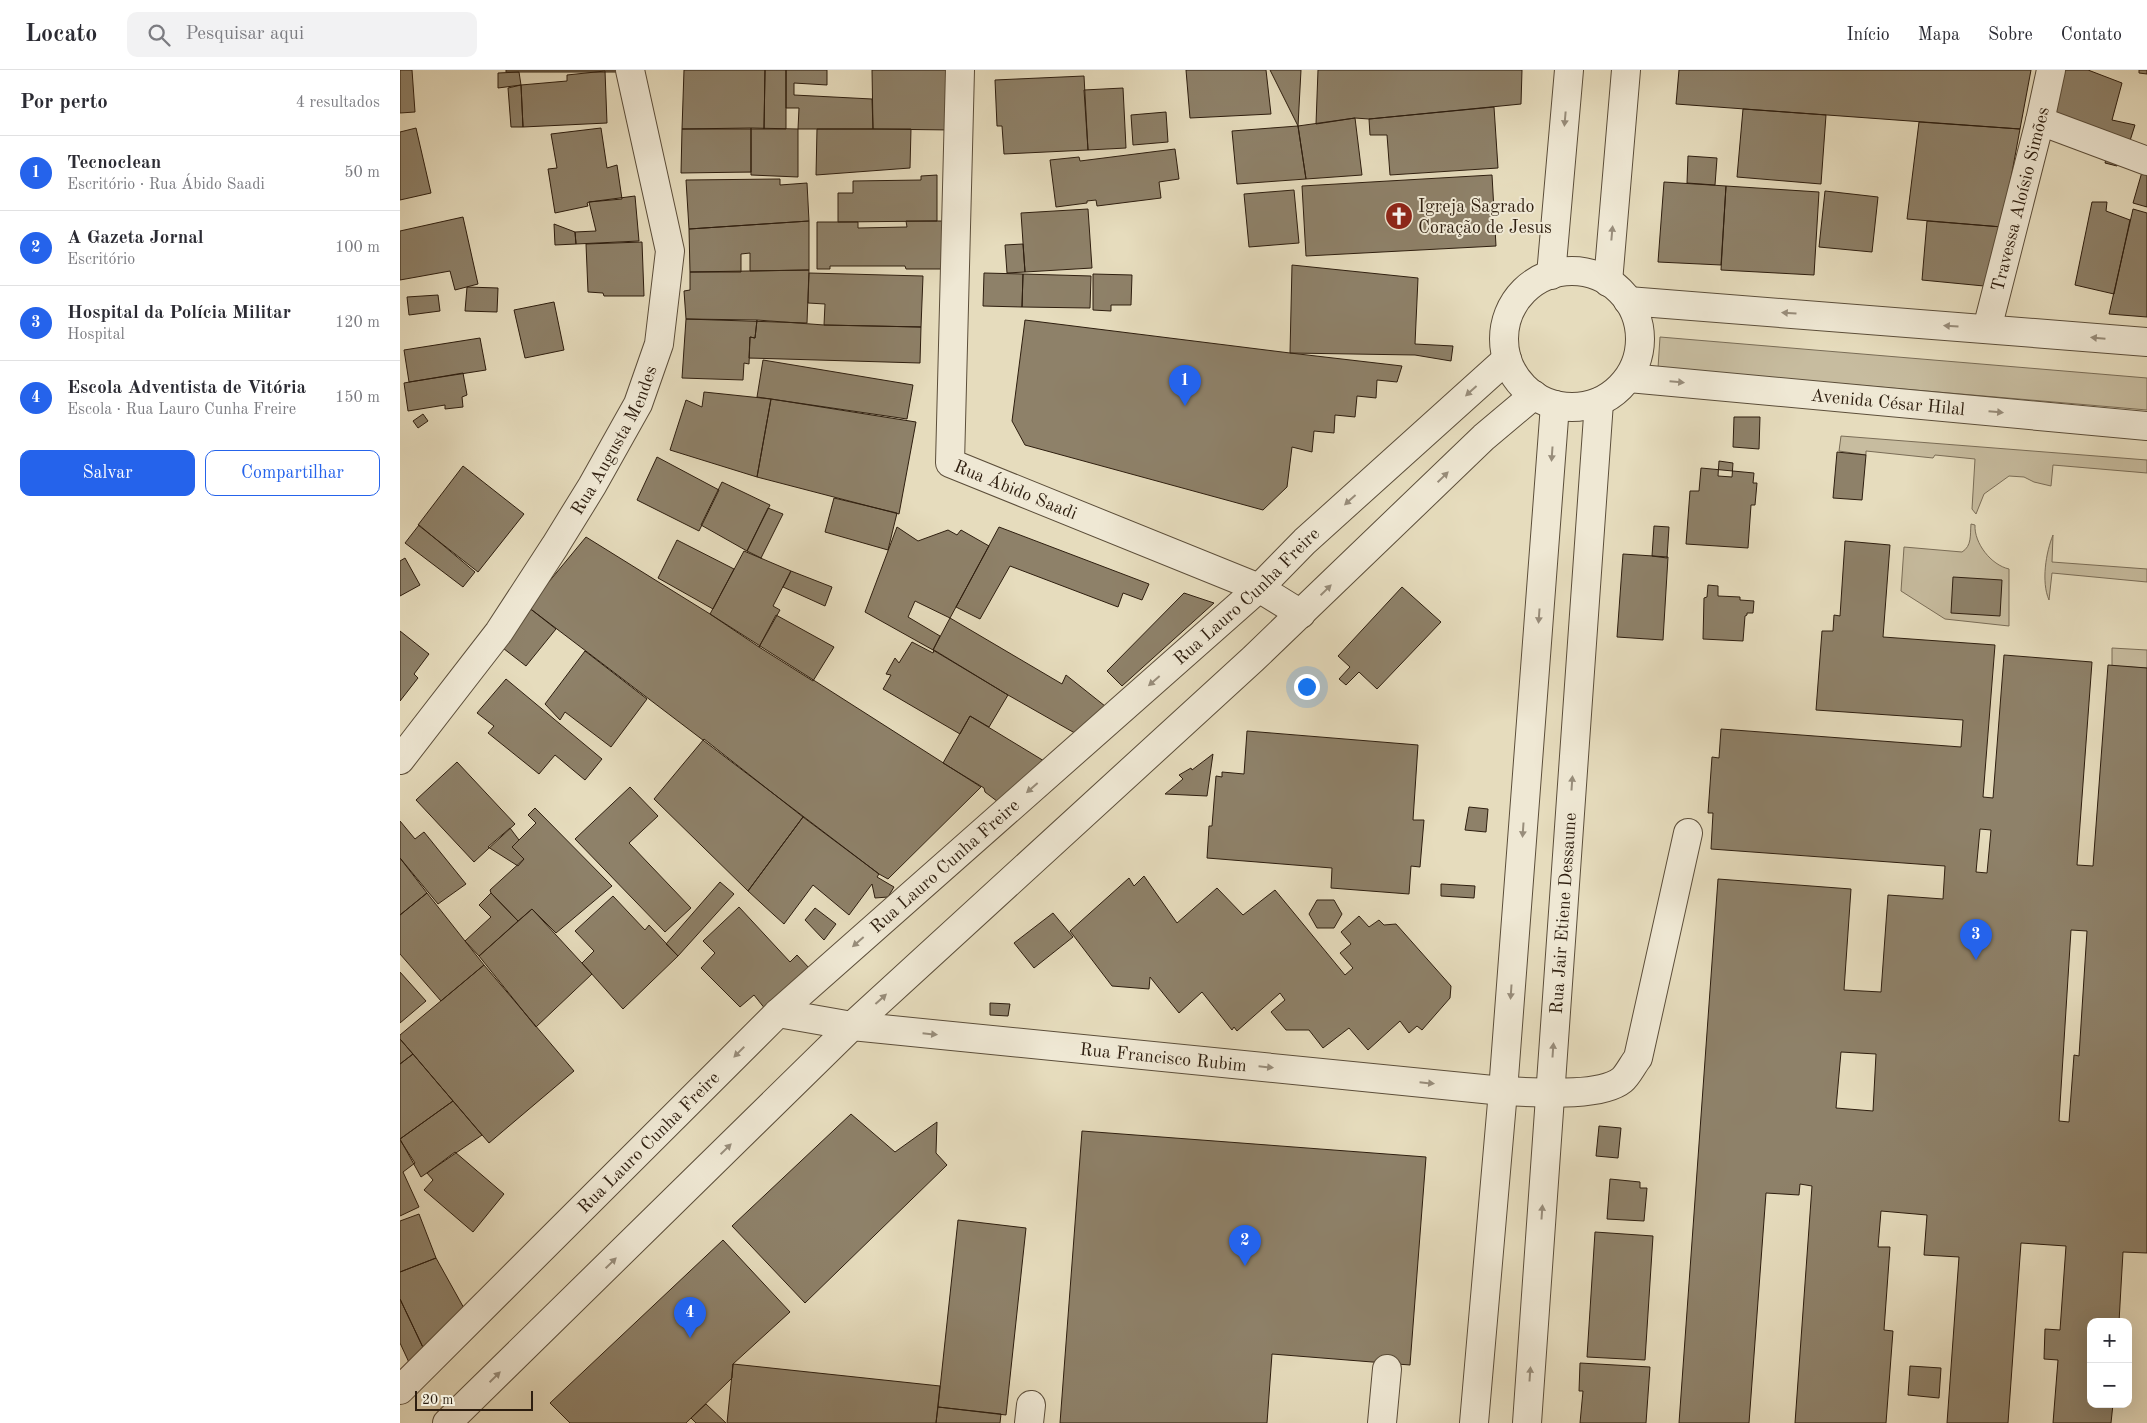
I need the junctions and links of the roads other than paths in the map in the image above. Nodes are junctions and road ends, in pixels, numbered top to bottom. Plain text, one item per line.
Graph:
1 (630, 70) edge
2 (960, 70) edge
3 (1569, 70) edge
4 (1626, 70) edge
5 (2051, 70) edge
6 (2040, 121) junction
7 (2147, 161) edge
8 (1551, 274) junction
9 (1608, 282) junction
10 (1628, 301) junction
11 (1987, 329) junction
12 (2147, 342) edge
13 (1507, 359) junction
14 (1629, 378) junction
15 (1544, 400) junction
16 (1598, 402) junction
17 (2147, 426) edge
18 (1259, 588) junction
19 (1301, 614) junction
20 (400, 760) edge
21 (1688, 833) dead end
22 (778, 1013) junction
23 (852, 1026) junction
24 (1503, 1091) junction
25 (1550, 1092) junction
26 (1386, 1369) dead end
27 (400, 1390) edge
28 (447, 1423) edge
29 (1382, 1423) edge
30 (1474, 1423) edge
31 (1527, 1423) edge

1 - 20 street, Rua Augusta Mendes
2 - 18 street, Rua Ábido Saadi
3 -> 8 street
9 -> 4 street
5 - 6 street, Travessa Aloísio Simões
6 - 7 street
6 - 11 street, Travessa Aloísio Simões
8 - 9 street
8 - 13 street
9 - 10 street
11 -> 10 street
10 - 14 street
12 -> 11 street
13 - 15 street
13 -> 18 street, Rua Lauro Cunha Freire
14 - 16 street
14 -> 17 street, Avenida César Hilal
15 - 16 street
19 -> 15 street
15 -> 24 street
25 -> 16 street, Rua Jair Etiene Dessaune
18 - 19 street, Rua Ábido Saadi
18 -> 22 street, Rua Lauro Cunha Freire
23 -> 19 street
21 - 25 street, Rua Francisco Rubim
22 - 23 street, Rua Francisco Rubim
22 -> 27 street, Rua Lauro Cunha Freire
23 -> 24 street, Rua Francisco Rubim
28 -> 23 street
24 - 25 street, Rua Francisco Rubim
24 - 30 street
31 -> 25 street, Rua Jair Etiene Dessaune
26 - 29 street

